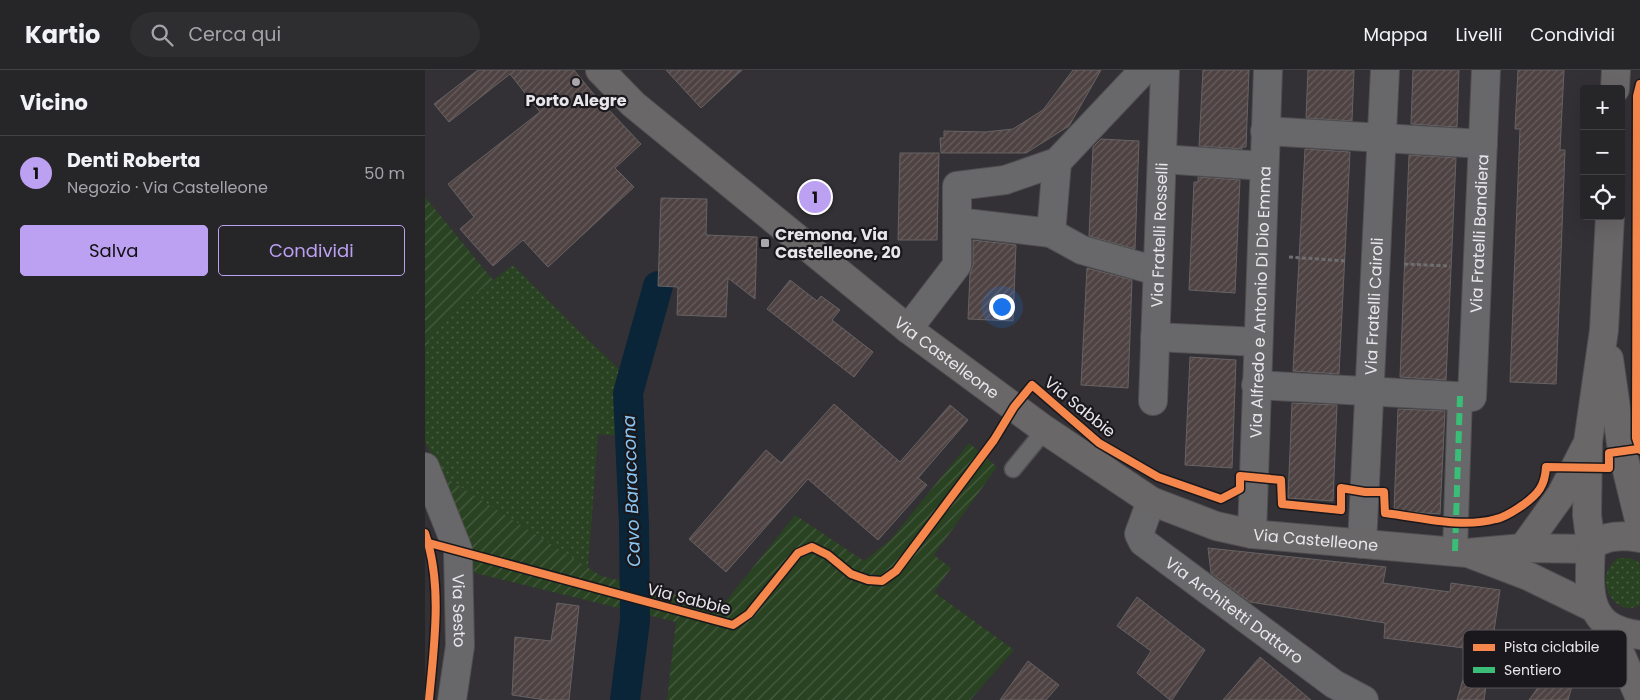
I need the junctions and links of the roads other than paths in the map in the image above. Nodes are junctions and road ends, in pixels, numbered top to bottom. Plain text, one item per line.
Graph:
1 (600, 70) edge
2 (1144, 70) edge
3 (1165, 70) edge
4 (1268, 70) edge
5 (1385, 70) edge
6 (1486, 70) edge
7 (1616, 70) edge
8 (1615, 85) edge
9 (1265, 131) junction
10 (1381, 138) junction
11 (1483, 144) junction
12 (1162, 160) junction
13 (1057, 162) junction
14 (1264, 166) junction
15 (1610, 220) edge
16 (957, 222) junction
17 (1051, 233) junction
18 (1157, 271) junction
19 (908, 329) junction
20 (1604, 330) junction
21 (1155, 337) junction
22 (1258, 342) junction
23 (1257, 385) junction
24 (1370, 390) junction
25 (1466, 397) junction
26 (1153, 401) dead end
27 (1045, 430) junction
28 (1588, 442) junction
29 (425, 467) edge
30 (1013, 469) dead end
31 (1635, 484) edge
32 (1151, 500) junction
33 (1640, 524) edge
34 (1252, 534) junction
35 (1640, 538) edge
36 (1362, 544) junction
37 (1523, 548) junction
38 (1591, 548) junction
39 (1461, 552) junction
40 (1640, 614) edge
41 (1603, 620) junction
42 (1608, 630) edge
43 (1620, 630) edge
44 (1627, 634) edge
45 (1640, 635) edge
46 (1627, 671) edge
47 (1640, 698) edge
48 (452, 700) edge
49 (1364, 700) edge

1 - 19 main road, Via Castelleone
2 - 13 street
3 - 12 street, Via Fratelli Rosselli
4 - 9 street, Via Alfredo e Antonio Di Dio Emma
5 - 10 street, Via Fratelli Cairoli
6 - 11 street, Via Fratelli Bandiera
7 - 8 main road
9 - 10 street
9 - 14 street, Via Alfredo e Antonio Di Dio Emma
10 - 11 street
10 - 24 street, Via Fratelli Cairoli
11 - 25 street, Via Fratelli Bandiera
12 - 14 street
12 - 18 street, Via Fratelli Rosselli
13 - 16 street
13 - 17 street
14 - 22 street, Via Alfredo e Antonio Di Dio Emma
15 - 20 main road
16 - 17 street
16 - 19 street
17 - 18 street
18 - 21 street, Via Fratelli Rosselli
19 - 27 main road, Via Castelleone
20 - 28 main road
20 - 31 main road
21 - 22 street
21 - 26 street, Via Fratelli Rosselli
22 - 23 street, Via Alfredo e Antonio Di Dio Emma
23 - 24 street
23 - 34 street, Via Alfredo e Antonio Di Dio Emma
24 - 25 street
24 - 36 street, Via Fratelli Cairoli
25 - 39 street
27 - 30 lane
27 - 32 main road, Via Castelleone
28 - 37 main road
28 - 38 main road
29 - 48 street, Via Sesto
31 - 33 main road
32 - 34 main road, Via Castelleone
32 - 49 street, Via Architetti Dattaro
34 - 36 main road, Via Castelleone
35 - 38 main road
36 - 39 main road, Via Castelleone
37 - 38 main road, Via Castelleone
37 - 39 main road, Via Castelleone
38 - 41 main road
39 - 41 main road, Via Castelleone
40 - 41 main road
41 - 42 main road
41 - 43 main road, Via Castelleone
44 - 45 main road, Via Castelleone
46 - 47 main road

